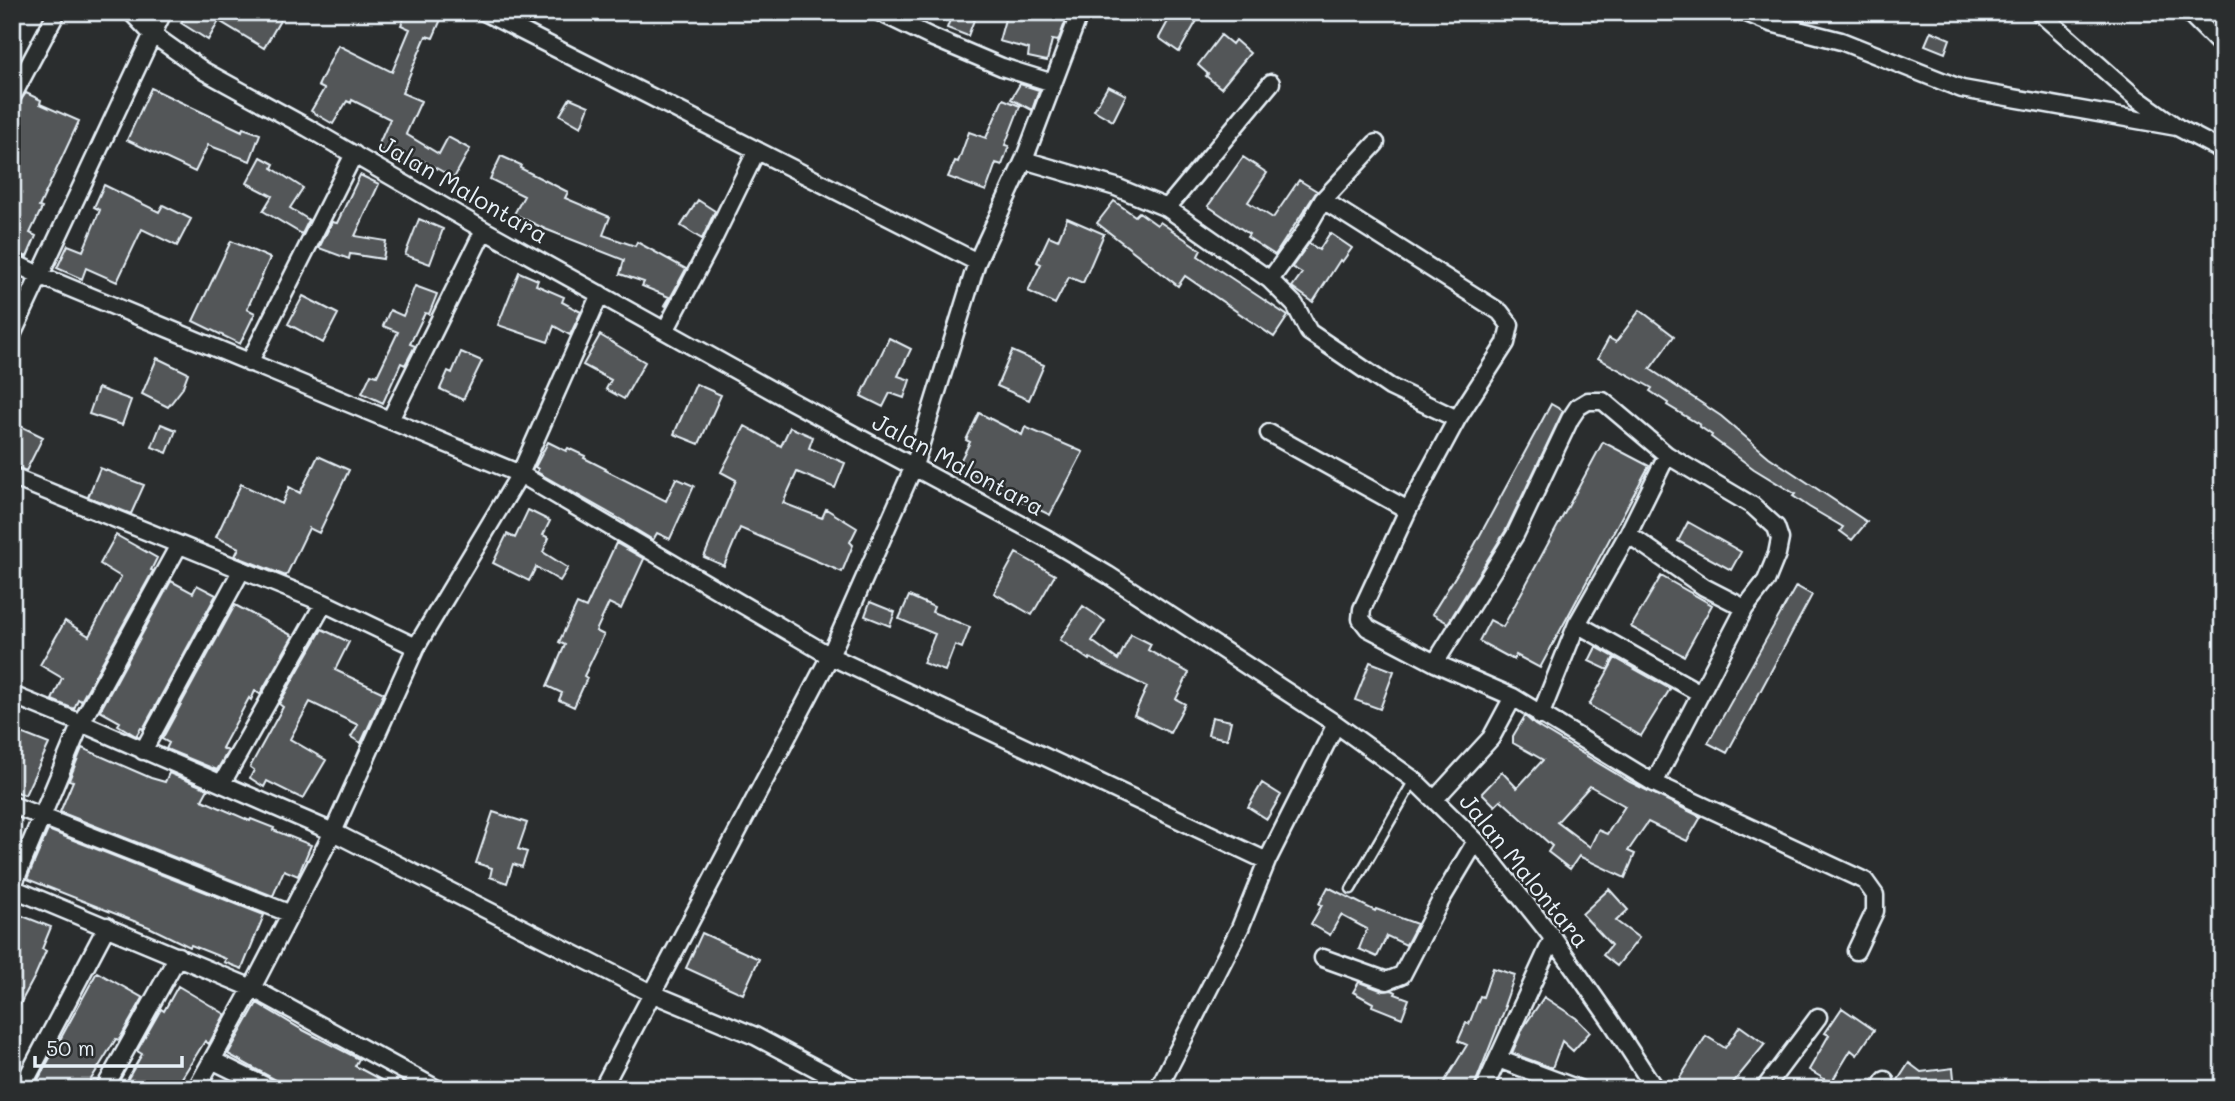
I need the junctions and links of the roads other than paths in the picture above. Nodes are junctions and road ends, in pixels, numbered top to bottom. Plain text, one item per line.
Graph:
1 (57, 12) edge
2 (131, 12) edge
3 (163, 12) edge
4 (484, 12) edge
5 (879, 12) edge
6 (1080, 12) edge
7 (1744, 12) edge
8 (2039, 12) edge
9 (2188, 12) edge
10 (152, 34) junction
11 (2223, 47) edge
12 (1053, 83) junction
13 (1271, 83) dead end
14 (12, 96) edge
15 (2177, 127) junction
16 (1376, 143) dead end
17 (2223, 151) edge
18 (756, 152) junction
19 (354, 154) junction
20 (1024, 160) junction
21 (1323, 200) junction
22 (1167, 208) junction
23 (484, 230) junction
24 (12, 262) edge
25 (977, 262) junction
26 (41, 276) junction
27 (1270, 281) junction
28 (600, 294) junction
29 (665, 331) junction
30 (12, 335) edge
31 (249, 363) junction
32 (1457, 419) junction
33 (390, 420) junction
34 (1269, 433) dead end
35 (1667, 455) junction
36 (914, 466) junction
37 (520, 474) junction
38 (12, 477) edge
39 (1408, 510) junction
40 (1628, 534) junction
41 (179, 545) junction
42 (241, 571) junction
43 (324, 603) junction
44 (1745, 608) junction
45 (1577, 624) junction
46 (416, 647) junction
47 (830, 656) junction
48 (1436, 663) junction
49 (1700, 693) junction
50 (12, 695) edge
51 (1513, 697) junction
52 (1540, 716) junction
53 (81, 723) junction
54 (1336, 724) junction
55 (143, 751) junction
56 (1414, 780) junction
57 (222, 783) junction
58 (1654, 783) junction
59 (1435, 799) junction
60 (12, 805) edge
61 (41, 817) junction
62 (333, 832) junction
63 (1476, 841) junction
64 (1268, 861) junction
65 (12, 888) edge
66 (1352, 888) dead end
67 (291, 914) junction
68 (107, 926) junction
69 (1553, 938) junction
70 (1856, 951) dead end
71 (178, 956) junction
72 (1323, 958) dead end
73 (252, 988) junction
74 (651, 993) junction
75 (1818, 1017) dead end
76 (1498, 1059) junction
77 (212, 1060) junction
78 (409, 1073) junction
79 (21, 1089) edge
80 (104, 1089) edge
81 (196, 1089) edge
82 (271, 1089) edge
83 (401, 1089) edge
84 (437, 1089) edge
85 (601, 1089) edge
86 (855, 1089) edge
87 (1158, 1089) edge
88 (1484, 1089) edge
89 (1580, 1089) edge
90 (1655, 1089) edge
91 (1765, 1089) edge

1 - 14 street
2 - 10 street, Jalan Malontara
3 - 10 street
4 - 18 street
5 - 12 street
6 - 12 street
7 - 15 street
8 - 15 street
9 - 11 street
10 - 19 street, Jalan Malontara
10 - 26 street
12 - 20 street
13 - 22 street
15 - 17 street
16 - 21 street
18 - 25 street
18 - 29 street
19 - 23 street, Jalan Malontara
19 - 31 street
20 - 22 street
20 - 25 street
21 - 27 street
21 - 32 street
22 - 27 street
23 - 28 street, Jalan Malontara
23 - 33 street
24 - 26 street
25 - 36 street
26 - 30 street
26 - 31 street
27 - 32 street
28 - 29 street, Jalan Malontara
28 - 37 street
29 - 36 street, Jalan Malontara
31 - 33 street
32 - 39 street
33 - 37 street
34 - 39 street
35 - 40 street
35 - 44 street
35 - 48 street
36 - 47 street
36 - 54 street, Jalan Malontara
37 - 46 street
37 - 47 street
38 - 41 street
39 - 48 street
40 - 44 street
40 - 45 street
41 - 42 street
41 - 53 street
42 - 43 street
42 - 55 street
43 - 46 street
43 - 57 street
44 - 49 street
45 - 49 street
45 - 52 street
46 - 62 street
47 - 64 street
47 - 74 street
48 - 51 street
49 - 58 street
50 - 53 street
51 - 52 street
51 - 59 street
52 - 58 street
53 - 55 street
53 - 61 street
54 - 56 street, Jalan Malontara
54 - 64 street
55 - 57 street
56 - 59 street, Jalan Malontara
56 - 66 lane
57 - 62 street
58 - 70 street
59 - 63 street, Jalan Malontara
60 - 61 street
61 - 65 street
61 - 67 street
62 - 67 street
62 - 74 street
63 - 69 street, Jalan Malontara
63 - 72 street
64 - 87 street
65 - 68 street
67 - 73 street
68 - 71 street
68 - 79 street
69 - 76 street
69 - 90 street, Jalan Malontara
71 - 73 street
71 - 80 street
73 - 77 street
73 - 78 street
74 - 85 street
74 - 86 street
75 - 91 street
76 - 88 street
76 - 89 street
77 - 81 street
77 - 82 street
78 - 83 street
78 - 84 street

